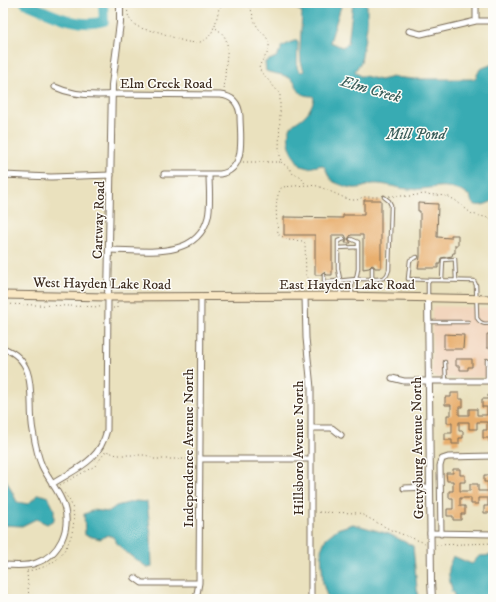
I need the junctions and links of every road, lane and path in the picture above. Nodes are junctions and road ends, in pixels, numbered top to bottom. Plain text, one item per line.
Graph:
1 (120, 3) edge
2 (128, 3) edge
3 (224, 3) edge
4 (247, 3) edge
5 (476, 3) edge
6 (476, 21) junction
7 (493, 22) edge
8 (214, 27) junction
9 (409, 31) dead end
10 (55, 87) dead end
11 (112, 95) junction
12 (222, 95) junction
13 (239, 160) junction
14 (280, 162) junction
15 (164, 174) dead end
16 (209, 174) junction
17 (3, 175) edge
18 (111, 175) junction
19 (306, 185) junction
20 (384, 197) junction
21 (493, 219) edge
22 (344, 239) dead end
23 (351, 239) dead end
24 (358, 247) junction
25 (338, 248) junction
26 (109, 250) junction
27 (417, 257) dead end
28 (372, 268) dead end
29 (324, 275) dead end
30 (356, 279) junction
31 (372, 279) junction
32 (352, 280) junction
33 (430, 280) junction
34 (442, 280) junction
35 (456, 280) junction
36 (340, 281) junction
37 (324, 282) junction
38 (3, 295) edge
39 (305, 296) junction
40 (340, 296) junction
41 (352, 296) junction
42 (108, 297) junction
43 (201, 297) junction
44 (428, 297) junction
45 (476, 299) junction
46 (493, 299) edge
47 (3, 304) edge
48 (99, 307) dead end
49 (428, 322) junction
50 (468, 322) dead end
51 (493, 323) edge
52 (3, 348) edge
53 (487, 360) dead end
54 (446, 362) dead end
55 (392, 378) dead end
56 (428, 381) junction
57 (446, 381) junction
58 (490, 381) edge
59 (311, 428) junction
60 (340, 435) dead end
61 (493, 456) edge
62 (200, 459) junction
63 (311, 459) junction
64 (54, 483) junction
65 (430, 487) junction
66 (404, 488) dead end
67 (311, 511) junction
68 (430, 533) junction
69 (441, 534) junction
70 (493, 534) edge
71 (493, 543) edge
72 (431, 544) junction
73 (3, 565) edge
74 (27, 565) junction
75 (135, 578) dead end
76 (199, 583) junction
77 (29, 599) edge
78 (196, 599) edge
79 (314, 599) edge
80 (432, 599) edge

1 - 11 street, Cartway Road
2 - 8 path
3 - 8 path
4 - 14 path
5 - 6 street
6 - 7 street
6 - 9 street
8 - 12 path
10 - 11 street, Elm Creek Road
11 - 12 street, Elm Creek Road
11 - 18 street, Cartway Road
12 - 13 street
13 - 14 path
13 - 16 street
14 - 19 path
15 - 16 street
16 - 26 street
17 - 18 street
18 - 26 street, Cartway Road
19 - 20 path
19 - 37 path
20 - 21 path
20 - 31 lane
22 - 25 lane
23 - 24 lane
24 - 25 lane
24 - 30 lane
25 - 36 lane
26 - 42 street, Cartway Road
27 - 33 lane
28 - 31 lane
29 - 37 lane
30 - 31 lane
30 - 32 lane
32 - 36 lane
32 - 41 lane
33 - 34 lane
33 - 44 lane
34 - 35 lane
34 - 35 lane
35 - 45 lane
36 - 37 lane
36 - 40 lane
38 - 42 main road, West Hayden Lake Road
39 - 40 main road, East Hayden Lake Road
39 - 43 main road, East Hayden Lake Road
39 - 59 street, Hillsboro Avenue North
40 - 41 main road, East Hayden Lake Road
41 - 44 main road, East Hayden Lake Road
42 - 43 main road, West Hayden Lake Road
42 - 64 street, Cartway Road
43 - 62 street, Independence Avenue North
44 - 45 main road, East Hayden Lake Road
44 - 49 street, Gettysburg Avenue North
45 - 46 main road, East Hayden Lake Road
45 - 51 lane
47 - 48 path
49 - 50 lane
49 - 56 street, Gettysburg Avenue North
52 - 64 street
53 - 58 lane
54 - 57 lane
55 - 56 street
56 - 57 street
56 - 65 street, Gettysburg Avenue North
57 - 58 street
59 - 60 street
59 - 63 street, Hillsboro Avenue North
61 - 69 street
62 - 63 street
62 - 64 path
62 - 76 street, Independence Avenue North
63 - 67 street, Hillsboro Avenue North
64 - 74 street
65 - 66 street
65 - 68 street, Gettysburg Avenue North
67 - 72 path
67 - 79 street, Hillsboro Avenue North
68 - 69 street
68 - 72 street, Gettysburg Avenue North
69 - 70 street
71 - 72 path
72 - 80 street, Gettysburg Avenue North
73 - 74 street
74 - 77 path
75 - 76 street
76 - 78 street, Independence Avenue North

